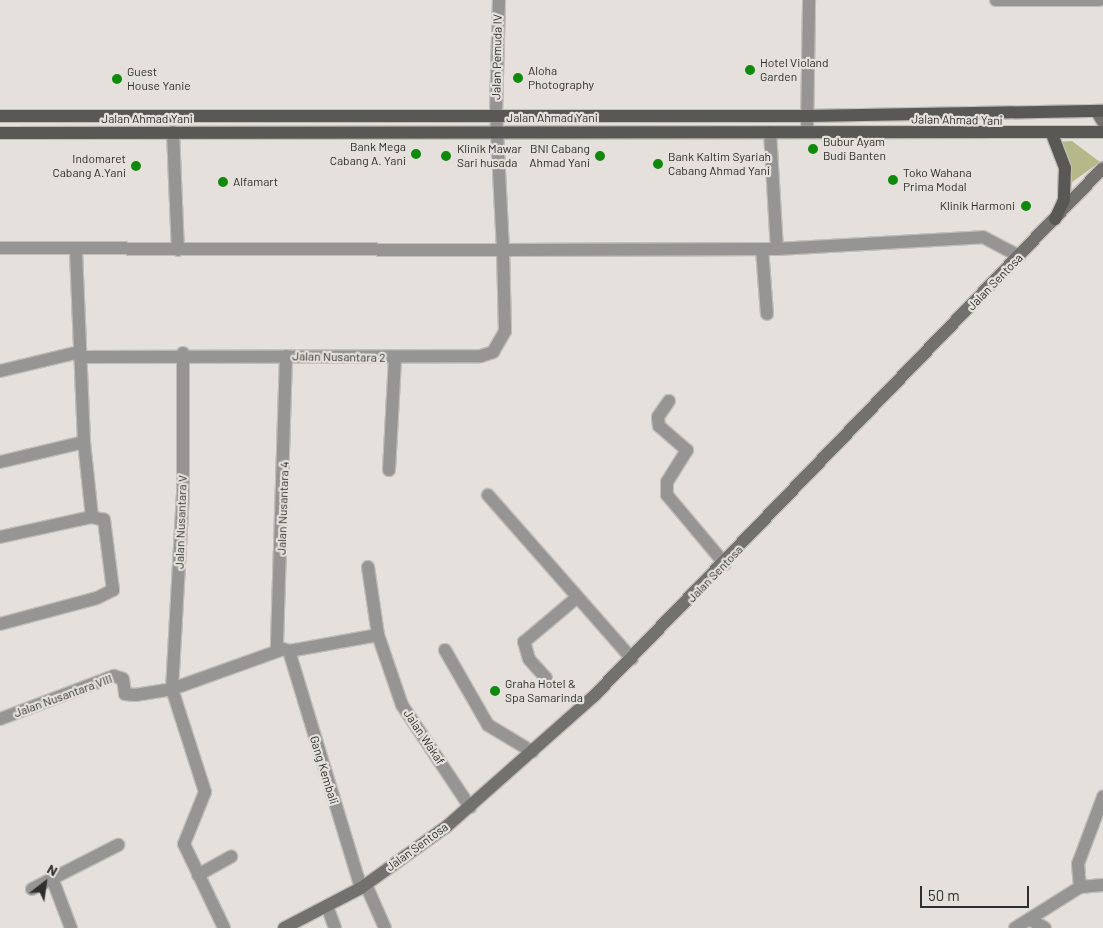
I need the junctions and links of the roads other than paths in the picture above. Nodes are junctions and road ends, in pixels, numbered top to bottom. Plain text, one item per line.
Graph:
1 (499, 0) edge
2 (809, 0) edge
3 (996, 0) edge
4 (1099, 0) edge
5 (496, 114) junction
6 (1101, 115) edge
7 (0, 116) edge
8 (807, 116) junction
9 (173, 132) junction
10 (498, 132) junction
11 (770, 132) junction
12 (807, 132) junction
13 (1103, 132) edge
14 (0, 133) edge
15 (1052, 134) junction
16 (1103, 168) edge
17 (1055, 219) junction
18 (0, 248) edge
19 (76, 248) junction
20 (776, 248) junction
21 (762, 249) junction
22 (178, 250) junction
23 (503, 250) junction
24 (1019, 256) junction
25 (767, 314) dead end
26 (183, 353) junction
27 (79, 354) junction
28 (286, 356) junction
29 (394, 358) junction
30 (0, 371) edge
31 (669, 400) dead end
32 (84, 442) junction
33 (0, 462) edge
34 (389, 470) dead end
35 (488, 495) dead end
36 (92, 517) junction
37 (0, 537) edge
38 (725, 564) junction
39 (368, 568) dead end
40 (574, 599) junction
41 (0, 624) edge
42 (378, 635) junction
43 (445, 650) dead end
44 (285, 651) junction
45 (632, 659) junction
46 (546, 678) dead end
47 (172, 690) junction
48 (0, 718) edge
49 (533, 752) junction
50 (1103, 797) edge
51 (470, 807) junction
52 (118, 845) dead end
53 (231, 857) dead end
54 (198, 875) junction
55 (52, 878) junction
56 (1103, 885) edge
57 (363, 886) junction
58 (1080, 887) junction
59 (32, 889) dead end
60 (327, 906) junction
61 (1031, 920) junction
62 (71, 928) edge
63 (224, 928) edge
64 (284, 928) edge
65 (335, 928) edge
66 (385, 928) edge
67 (1014, 928) edge
68 (1045, 928) edge

1 - 5 street, Jalan Pemuda IV
2 - 8 street
3 - 4 street
5 - 7 main road, Jalan Ahmad Yani
5 - 8 main road, Jalan Ahmad Yani
5 - 10 street, Jalan Pemuda IV
6 - 8 main road, Jalan Ahmad Yani
8 - 12 street
9 - 10 main road, Jalan Ahmad Yani
9 - 14 main road, Jalan Ahmad Yani
9 - 22 street
10 - 11 main road, Jalan Ahmad Yani
10 - 23 street, Jalan Pemuda IV
11 - 12 main road, Jalan Ahmad Yani
11 - 20 street
12 - 15 main road, Jalan Ahmad Yani
13 - 15 main road, Jalan Ahmad Yani
15 - 17 main road
16 - 17 street, Jalan Sentosa
17 - 24 street, Jalan Sentosa
18 - 19 street
19 - 22 street
19 - 27 street
20 - 21 street
20 - 24 street
21 - 23 street
21 - 25 street
22 - 23 street
23 - 29 street, Jalan Nusantara 2
24 - 38 street, Jalan Sentosa
26 - 27 street, Jalan Nusantara 2
26 - 28 street, Jalan Nusantara 2
26 - 47 street, Jalan Nusantara V
27 - 30 street, Jalan Nusantara 2
27 - 32 street
28 - 29 street, Jalan Nusantara 2
28 - 44 street, Jalan Nusantara 4
29 - 34 street
31 - 38 street
32 - 33 street
32 - 36 street
35 - 40 street
36 - 37 street
36 - 41 street
38 - 45 street, Jalan Sentosa
39 - 42 street, Jalan Wakaf
40 - 45 street
40 - 46 street
42 - 44 street
42 - 51 street, Jalan Wakaf
43 - 49 street
44 - 47 street
44 - 57 street, Gang Kembali
45 - 49 street, Jalan Sentosa
47 - 48 street, Jalan Nusantara VIII
47 - 54 street
49 - 51 street, Jalan Sentosa
50 - 58 street
51 - 57 street, Jalan Sentosa
52 - 55 street
53 - 54 street
54 - 63 street
55 - 59 street
55 - 62 street
56 - 58 street
57 - 60 street, Jalan Sentosa
57 - 66 street, Gang Kembali
58 - 61 street
60 - 64 street, Jalan Sentosa
60 - 65 street
61 - 67 street
61 - 68 street

